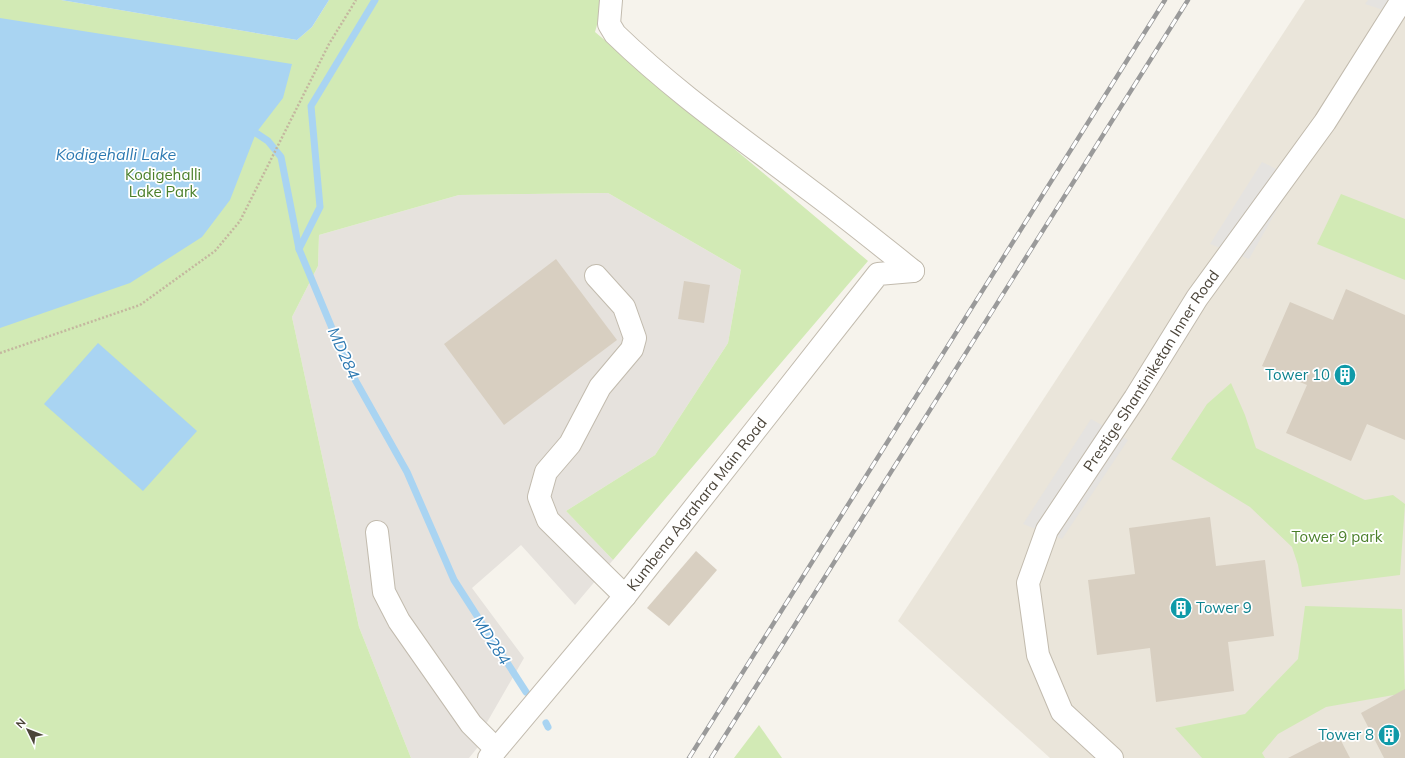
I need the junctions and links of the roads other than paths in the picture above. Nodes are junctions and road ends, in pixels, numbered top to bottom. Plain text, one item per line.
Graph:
1 (611, 0) edge
2 (1402, 0) edge
3 (596, 276) dead end
4 (377, 532) dead end
5 (625, 596) junction
6 (492, 753) edge
7 (1112, 758) edge

1 - 5 street, Kumbena Agrahara Main Road
2 - 7 street, Prestige Shantiniketan Inner Road
3 - 5 street
4 - 6 street
5 - 6 street, Kumbena Agrahara Main Road

